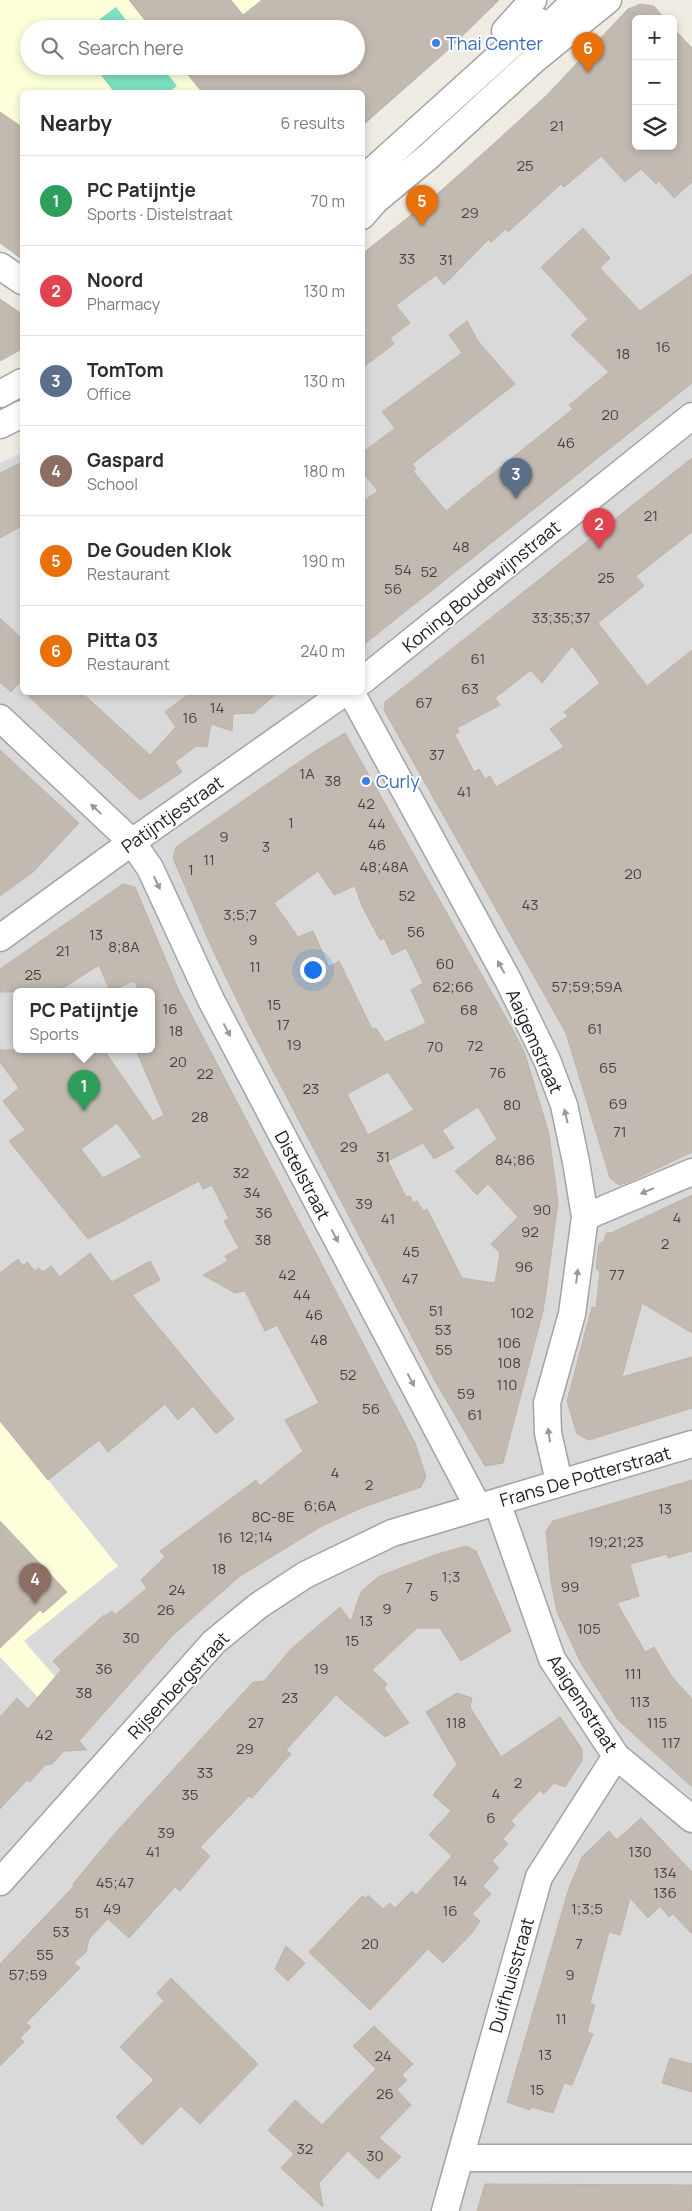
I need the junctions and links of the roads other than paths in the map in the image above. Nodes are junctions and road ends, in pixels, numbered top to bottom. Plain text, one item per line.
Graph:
1 (532, 0) edge
2 (558, 0) edge
3 (576, 0) edge
4 (608, 0) edge
5 (365, 161) edge
6 (365, 177) edge
7 (365, 193) edge
8 (365, 213) edge
9 (0, 266) edge
10 (20, 280) edge
11 (20, 383) edge
12 (0, 394) edge
13 (20, 398) edge
14 (0, 408) edge
15 (20, 415) edge
16 (692, 416) edge
17 (0, 425) edge
18 (20, 428) edge
19 (0, 438) edge
20 (365, 679) edge
21 (341, 695) edge
22 (352, 695) edge
23 (0, 718) edge
24 (132, 842) junction
25 (0, 938) edge
26 (692, 1172) edge
27 (585, 1217) junction
28 (692, 1444) edge
29 (559, 1482) junction
30 (487, 1504) junction
31 (616, 1756) junction
32 (692, 1819) edge
33 (9, 1855) edge
34 (0, 1882) edge
35 (460, 2158) junction
36 (692, 2158) edge
37 (445, 2211) edge

1 - 5 street
2 - 6 street
3 - 7 street
4 - 8 street
9 - 10 street
11 - 12 street
13 - 14 street
15 - 17 street
16 - 20 street, Koning Boudewijnstraat
18 - 19 street
21 - 24 street, Patijntjestraat
27 -> 22 street, Aaigemstraat
24 -> 23 street, Distelstraat
24 - 25 street, Patijntjestraat
24 -> 30 street, Distelstraat
26 -> 27 street
29 -> 27 street, Aaigemstraat
28 - 29 street, Frans De Potterstraat
29 - 30 street, Frans De Potterstraat
30 - 31 street, Aaigemstraat
30 - 33 street, Rijsenbergstraat
31 - 32 street, Aaigemstraat
31 - 35 street, Duifhuisstraat
33 - 34 street, Rijsenbergstraat
35 - 36 street
35 - 37 street, Duifhuisstraat

